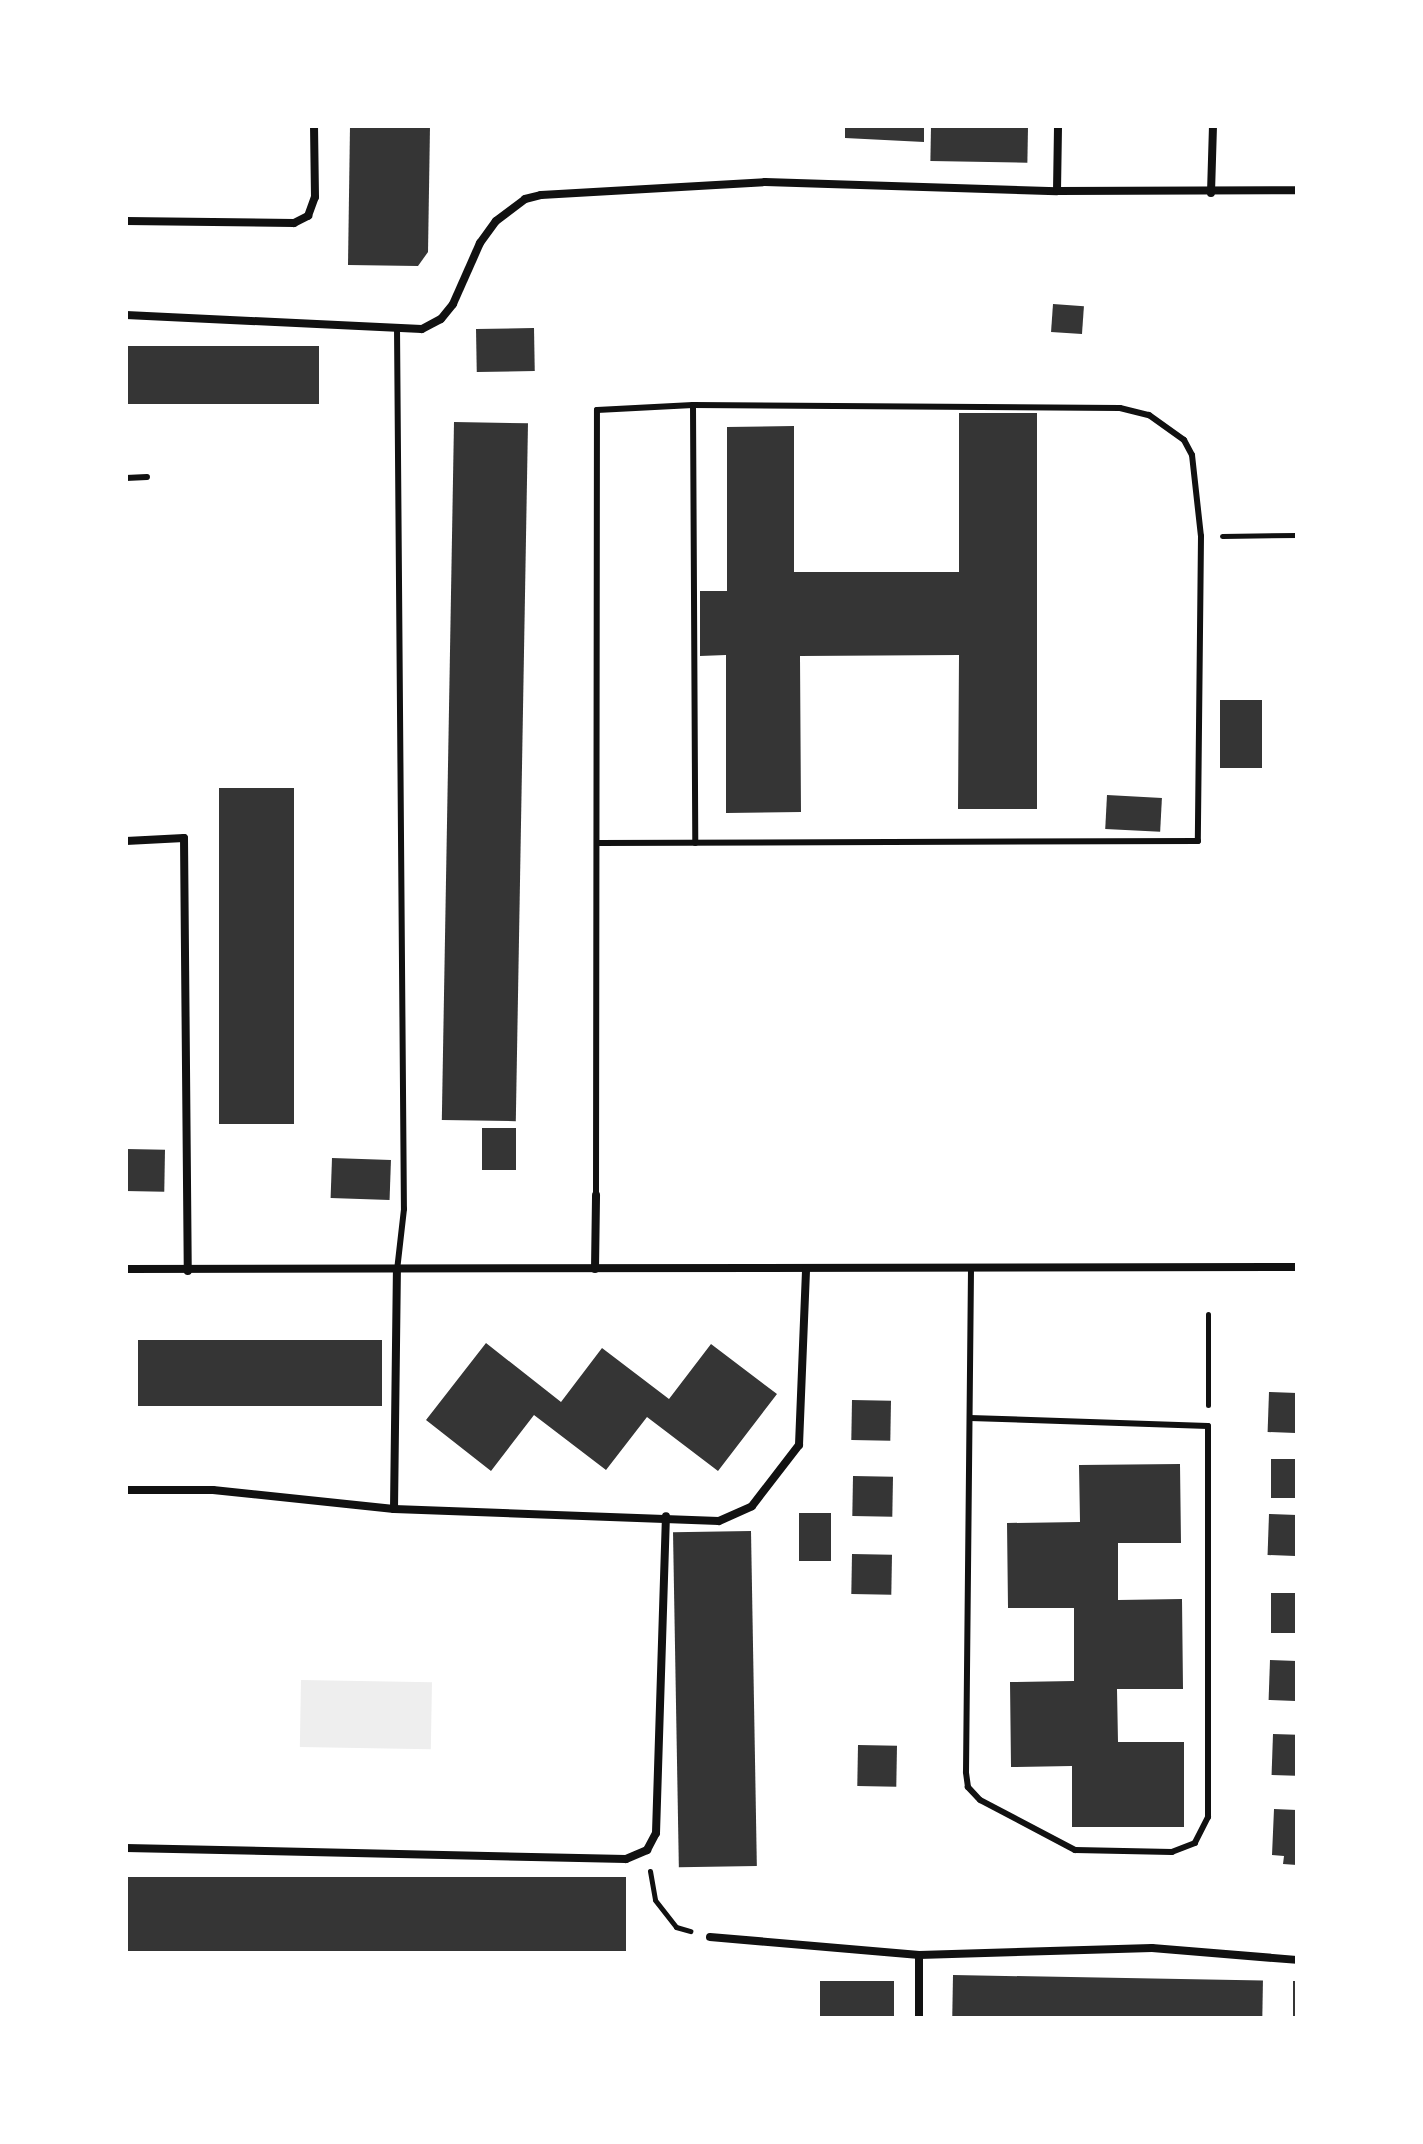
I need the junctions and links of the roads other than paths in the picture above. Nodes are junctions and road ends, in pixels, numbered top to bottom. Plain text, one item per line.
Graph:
1 (314, 126) edge
2 (1058, 126) edge
3 (1213, 126) edge
4 (1297, 190) edge
5 (1057, 191) junction
6 (1211, 193) junction
7 (126, 221) edge
8 (126, 315) edge
9 (397, 327) junction
10 (693, 405) junction
11 (147, 477) dead end
12 (126, 478) edge
13 (126, 841) edge
14 (599, 843) junction
15 (695, 843) junction
16 (596, 1195) joint
17 (1297, 1267) edge
18 (971, 1268) junction
19 (126, 1269) edge
20 (595, 1269) junction
21 (806, 1269) junction
22 (397, 1270) junction
23 (188, 1271) junction
24 (970, 1418) junction
25 (126, 1490) edge
26 (394, 1509) junction
27 (666, 1516) junction
28 (126, 1848) edge
29 (710, 1937) road end
30 (919, 1955) junction
31 (1297, 1960) edge
32 (919, 2018) edge

1 - 7 street
2 - 5 street
3 - 6 street
4 - 6 street
5 - 6 street
5 - 9 street
8 - 9 street
9 - 22 lane
10 - 14 lane
10 - 15 lane
10 - 15 lane
11 - 12 lane
13 - 23 street
14 - 15 lane
14 - 16 lane
16 - 20 street
17 - 18 street
18 - 21 street
18 - 24 lane
19 - 23 street
20 - 21 street
20 - 22 street
21 - 27 street
22 - 23 street
22 - 26 street
24 - 24 lane
25 - 26 street
26 - 27 street
27 - 28 street
29 - 30 street
30 - 31 street
30 - 32 street

